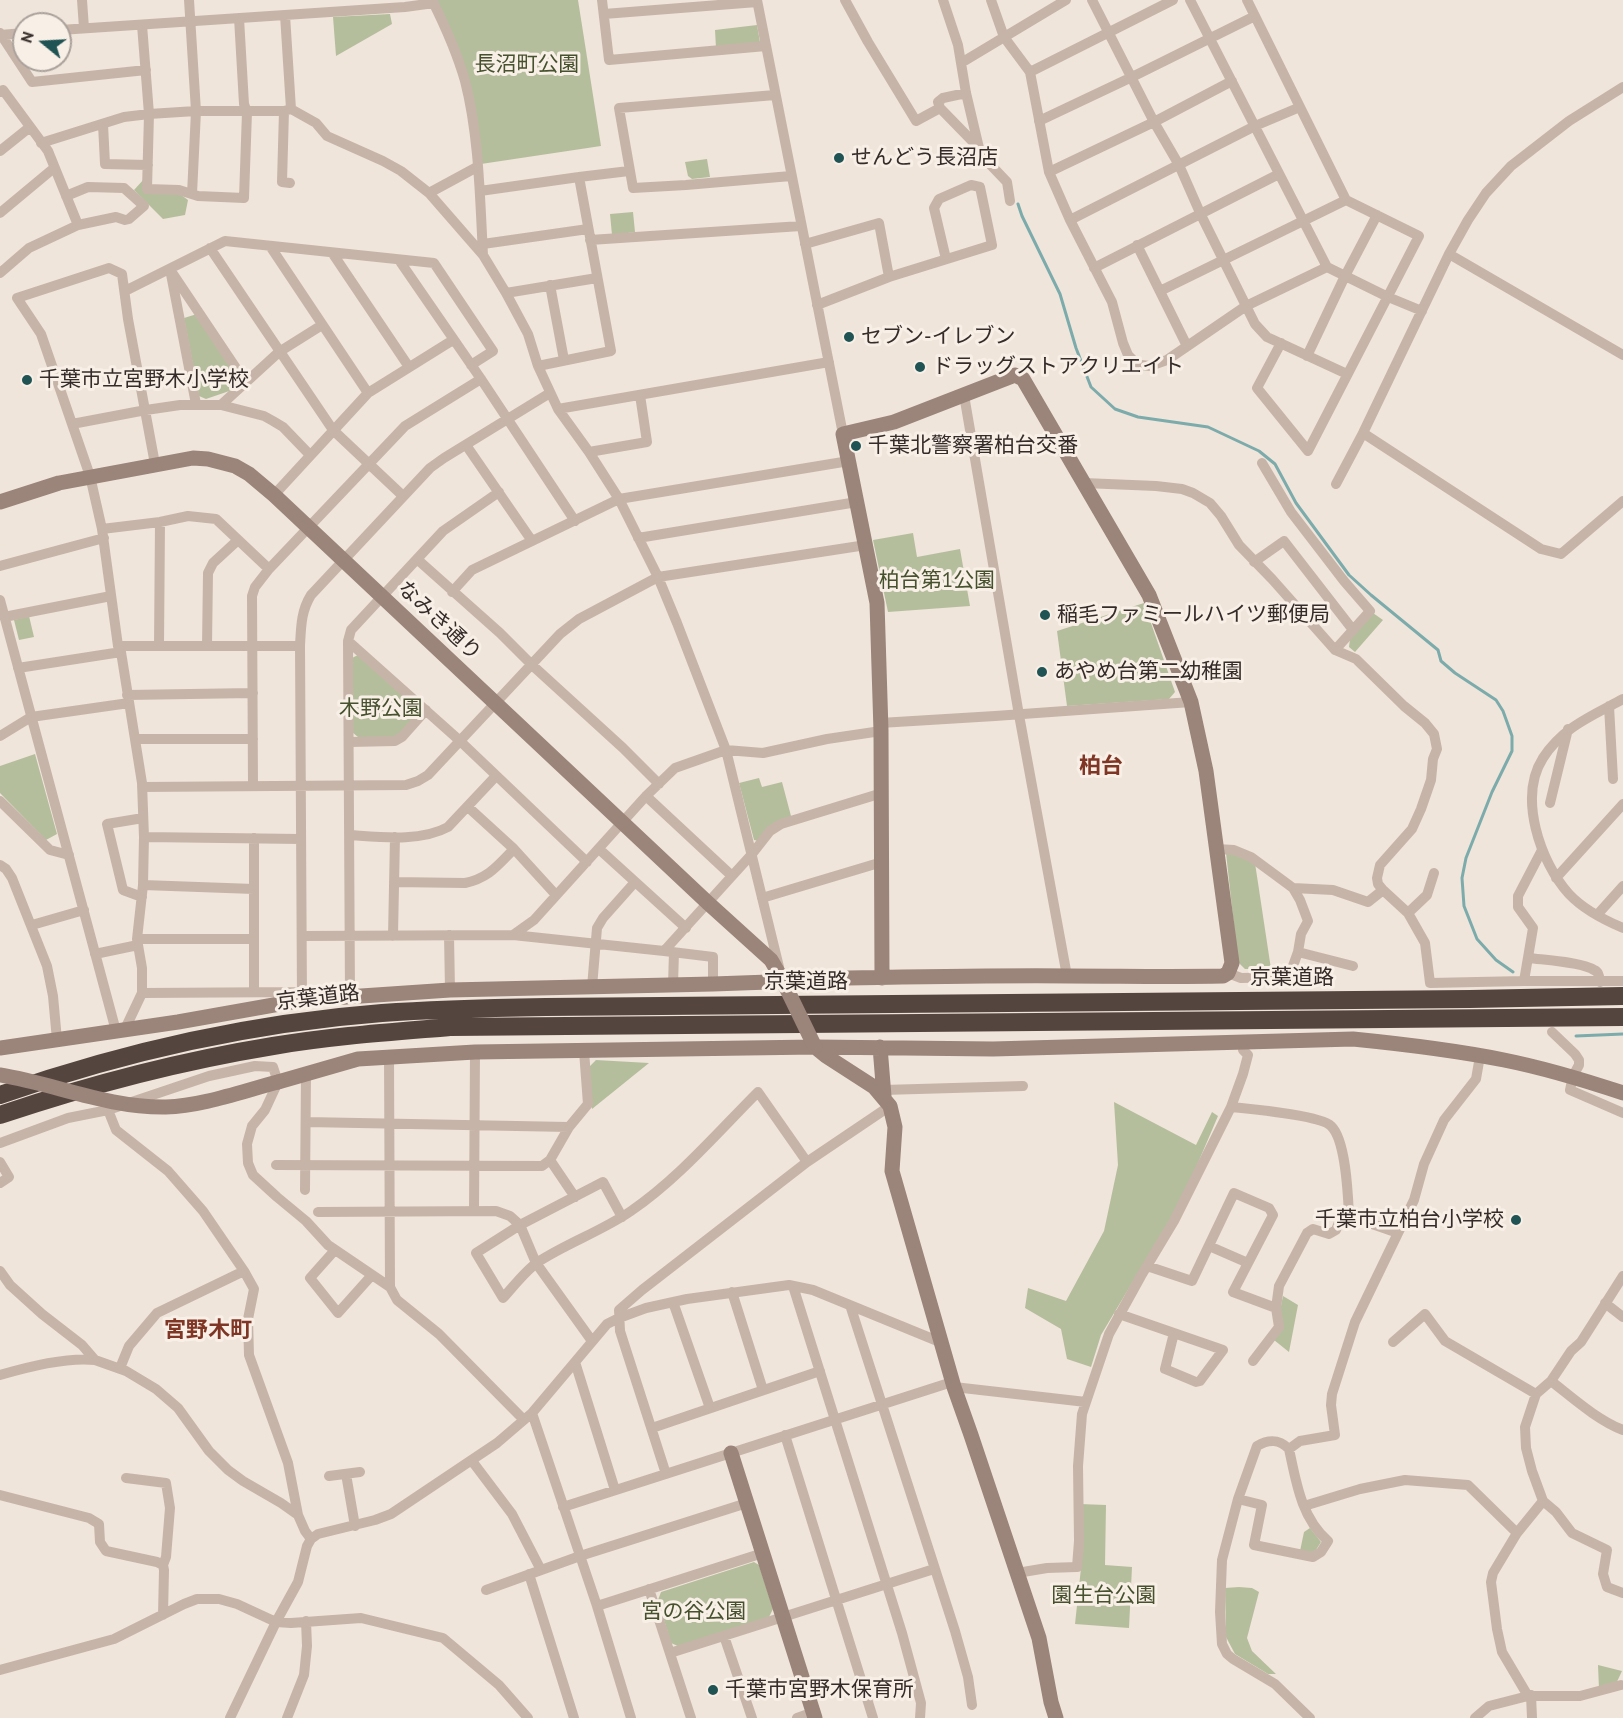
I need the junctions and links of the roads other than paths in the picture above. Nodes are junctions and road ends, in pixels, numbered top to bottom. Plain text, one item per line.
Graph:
1 (82, 0) edge
2 (189, 0) edge
3 (602, 0) edge
4 (845, 0) edge
5 (943, 0) edge
6 (992, 0) edge
7 (1066, 0) edge
8 (1092, 0) edge
9 (1173, 0) edge
10 (1190, 0) edge
11 (1247, 0) edge
12 (757, 1) edge
13 (433, 2) edge
14 (1045, 5) edge
15 (285, 15) junction
16 (604, 15) junction
17 (1255, 16) junction
18 (239, 18) junction
19 (190, 21) junction
20 (142, 24) junction
21 (84, 28) junction
22 (72, 29) edge
23 (1109, 32) junction
24 (0, 34) edge
25 (1004, 37) junction
26 (1209, 38) junction
27 (766, 46) junction
28 (961, 63) junction
29 (146, 70) junction
30 (1030, 72) junction
31 (1132, 77) junction
32 (1232, 81) junction
33 (1623, 87) edge
34 (0, 92) edge
35 (966, 93) junction
36 (775, 95) junction
37 (1300, 107) junction
38 (940, 108) junction
39 (288, 110) junction
40 (196, 111) junction
41 (247, 112) junction
42 (149, 114) junction
43 (1039, 121) junction
44 (1154, 122) junction
45 (103, 124) junction
46 (1255, 126) junction
47 (30, 127) junction
48 (41, 143) junction
49 (979, 148) junction
50 (0, 151) edge
51 (148, 165) junction
52 (1179, 165) junction
53 (54, 168) junction
54 (477, 168) junction
55 (629, 171) junction
56 (1049, 172) junction
57 (1279, 174) junction
58 (791, 176) junction
59 (579, 177) junction
60 (290, 183) dead end
61 (480, 191) junction
62 (429, 193) junction
63 (192, 194) junction
64 (66, 196) junction
65 (1346, 200) junction
66 (1010, 201) dead end
67 (0, 213) edge
68 (1201, 215) junction
69 (1377, 215) junction
70 (1070, 220) junction
71 (1303, 221) junction
72 (78, 225) junction
73 (801, 226) junction
74 (589, 235) junction
75 (804, 244) junction
76 (1137, 245) junction
77 (270, 246) junction
78 (210, 248) junction
79 (483, 249) junction
80 (333, 254) junction
81 (1449, 254) junction
82 (946, 259) junction
83 (399, 260) junction
84 (1223, 260) junction
85 (1327, 267) junction
86 (1094, 268) junction
87 (170, 269) junction
88 (0, 273) edge
89 (1345, 276) junction
90 (889, 277) junction
91 (597, 278) junction
92 (550, 285) junction
93 (124, 291) junction
94 (1160, 291) junction
95 (506, 293) junction
96 (1388, 297) junction
97 (817, 305) junction
98 (1246, 306) junction
99 (1422, 311) junction
100 (322, 325) junction
101 (453, 340) junction
102 (1281, 343) junction
103 (1187, 346) junction
104 (279, 352) junction
105 (1623, 355) edge
106 (1308, 356) junction
107 (564, 360) junction
108 (829, 362) junction
109 (471, 365) junction
110 (538, 366) junction
111 (409, 367) junction
112 (1347, 374) junction
113 (481, 379) junction
114 (246, 383) junction
115 (368, 393) junction
116 (550, 393) junction
117 (640, 395) junction
118 (964, 395) junction
119 (196, 404) junction
120 (221, 405) junction
121 (558, 409) junction
122 (146, 410) junction
123 (507, 420) junction
124 (72, 424) junction
125 (333, 430) junction
126 (1363, 433) junction
127 (843, 434) junction
128 (466, 445) junction
129 (589, 453) junction
130 (310, 454) junction
131 (849, 461) junction
132 (1262, 463) dead end
133 (155, 464) junction
134 (369, 464) junction
135 (90, 476) junction
136 (1084, 483) junction
137 (1336, 484) dead end
138 (499, 492) junction
139 (274, 495) junction
140 (403, 496) junction
141 (619, 499) junction
142 (1623, 501) edge
143 (0, 502) edge
144 (857, 502) junction
145 (575, 521) junction
146 (160, 522) junction
147 (309, 528) junction
148 (103, 534) junction
149 (638, 538) junction
150 (238, 540) junction
151 (532, 541) junction
152 (866, 545) junction
153 (418, 560) junction
154 (344, 561) junction
155 (1254, 562) junction
156 (0, 566) edge
157 (269, 569) junction
158 (658, 577) junction
159 (452, 592) junction
160 (111, 596) junction
161 (381, 596) junction
162 (0, 600) edge
163 (4, 623) edge
164 (1353, 630) junction
165 (348, 641) junction
166 (300, 645) junction
167 (159, 646) junction
168 (207, 646) junction
169 (253, 646) junction
170 (119, 649) junction
171 (1335, 650) junction
172 (532, 665) junction
173 (18, 668) junction
174 (253, 693) junction
175 (128, 699) junction
176 (1623, 699) edge
177 (1191, 702) junction
178 (496, 703) junction
179 (1609, 706) junction
180 (426, 710) junction
181 (1019, 715) junction
182 (31, 717) junction
183 (881, 727) junction
184 (1568, 729) junction
185 (0, 736) edge
186 (135, 739) junction
187 (253, 739) junction
188 (459, 740) junction
189 (350, 742) junction
190 (726, 750) junction
191 (496, 776) junction
192 (1613, 779) dead end
193 (659, 784) junction
194 (301, 785) junction
195 (350, 785) junction
196 (253, 786) junction
197 (142, 787) junction
198 (882, 793) junction
199 (646, 796) junction
200 (0, 801) edge
201 (1550, 803) dead end
202 (1623, 804) edge
203 (468, 807) junction
204 (143, 818) junction
205 (624, 822) junction
206 (350, 835) junction
207 (144, 837) junction
208 (395, 837) junction
209 (254, 838) junction
210 (301, 839) junction
211 (514, 849) junction
212 (599, 849) junction
213 (1217, 849) junction
214 (1542, 850) junction
215 (752, 854) junction
216 (69, 855) junction
217 (587, 862) junction
218 (882, 862) junction
219 (0, 866) edge
220 (1434, 873) dead end
221 (732, 876) junction
222 (1556, 878) junction
223 (394, 882) junction
224 (635, 882) junction
225 (143, 885) junction
226 (1623, 886) edge
227 (1293, 888) junction
228 (254, 889) junction
229 (1383, 890) junction
230 (556, 895) junction
231 (142, 897) junction
232 (762, 898) junction
233 (708, 903) junction
234 (84, 910) junction
235 (1408, 913) junction
236 (1597, 915) junction
237 (32, 925) junction
238 (686, 928) junction
239 (1623, 928) edge
240 (770, 932) junction
241 (449, 935) junction
242 (513, 935) junction
243 (302, 936) junction
244 (350, 936) junction
245 (393, 936) junction
246 (254, 939) junction
247 (138, 942) junction
248 (594, 944) junction
249 (753, 944) junction
250 (669, 951) junction
251 (1298, 952) junction
252 (95, 954) junction
253 (1529, 958) junction
254 (1354, 964) dead end
255 (1228, 973) junction
256 (1067, 976) junction
257 (882, 978) junction
258 (782, 979) junction
259 (1524, 981) junction
260 (1600, 981) junction
261 (1623, 981) edge
262 (713, 984) junction
263 (673, 985) junction
264 (592, 987) junction
265 (450, 990) junction
266 (254, 992) junction
267 (142, 993) junction
268 (302, 996) junction
269 (350, 996) junction
270 (1623, 996) edge
271 (1623, 1017) edge
272 (120, 1030) junction
273 (1552, 1032) dead end
274 (57, 1040) junction
275 (1244, 1041) junction
276 (815, 1047) junction
277 (880, 1047) junction
278 (0, 1048) edge
279 (584, 1051) junction
280 (475, 1052) junction
281 (389, 1056) junction
282 (1480, 1056) junction
283 (306, 1074) junction
284 (0, 1075) edge
285 (1573, 1076) junction
286 (117, 1080) junction
287 (278, 1082) junction
288 (1023, 1086) dead end
289 (1623, 1093) edge
290 (0, 1095) edge
291 (886, 1098) junction
292 (1231, 1107) junction
293 (108, 1110) junction
294 (1623, 1113) edge
295 (0, 1115) edge
296 (306, 1122) junction
297 (389, 1123) junction
298 (476, 1125) junction
299 (0, 1127) edge
300 (569, 1127) junction
301 (0, 1143) edge
302 (550, 1160) junction
303 (0, 1162) edge
304 (807, 1162) junction
305 (276, 1165) dead end
306 (305, 1165) junction
307 (390, 1166) junction
308 (475, 1166) junction
309 (0, 1183) edge
310 (305, 1190) dead end
311 (575, 1197) junction
312 (390, 1211) junction
313 (474, 1211) junction
314 (318, 1212) dead end
315 (1349, 1216) junction
316 (622, 1217) junction
317 (520, 1225) junction
318 (1398, 1233) junction
319 (1209, 1246) junction
320 (335, 1250) junction
321 (536, 1263) junction
322 (1248, 1263) junction
323 (1147, 1266) junction
324 (0, 1271) edge
325 (244, 1271) junction
326 (372, 1275) junction
327 (1623, 1276) edge
328 (793, 1286) junction
329 (390, 1287) junction
330 (732, 1292) junction
331 (673, 1302) junction
332 (1605, 1303) junction
333 (850, 1305) junction
334 (1276, 1308) junction
335 (1119, 1314) junction
336 (1623, 1317) edge
337 (619, 1318) junction
338 (1174, 1334) junction
339 (592, 1341) junction
340 (940, 1342) junction
341 (1393, 1342) dead end
342 (95, 1360) junction
343 (1253, 1361) dead end
344 (575, 1362) junction
345 (120, 1368) junction
346 (820, 1371) junction
347 (0, 1375) edge
348 (1551, 1381) junction
349 (953, 1385) junction
350 (763, 1390) junction
351 (1536, 1394) junction
352 (1086, 1402) junction
353 (883, 1404) junction
354 (710, 1408) junction
355 (528, 1417) junction
356 (835, 1420) junction
357 (652, 1428) junction
358 (1623, 1430) edge
359 (785, 1436) junction
360 (1289, 1449) junction
361 (731, 1453) junction
362 (472, 1461) junction
363 (360, 1472) dead end
364 (346, 1474) junction
365 (666, 1474) junction
366 (328, 1476) dead end
367 (126, 1478) dead end
368 (615, 1490) junction
369 (0, 1495) edge
370 (1238, 1499) junction
371 (1543, 1501) junction
372 (747, 1503) junction
373 (1304, 1506) junction
374 (563, 1507) junction
375 (298, 1515) junction
376 (355, 1526) junction
377 (1517, 1533) junction
378 (311, 1539) junction
379 (763, 1553) junction
380 (580, 1556) junction
381 (163, 1565) junction
382 (934, 1569) junction
383 (542, 1570) junction
384 (1017, 1572) junction
385 (529, 1574) junction
386 (886, 1584) junction
387 (649, 1589) junction
388 (486, 1590) dead end
389 (1623, 1593) edge
390 (837, 1600) junction
391 (597, 1606) junction
392 (163, 1615) junction
393 (783, 1617) junction
394 (306, 1621) junction
395 (276, 1622) junction
396 (723, 1636) junction
397 (670, 1653) junction
398 (0, 1670) edge
399 (1622, 1685) edge
400 (1529, 1696) junction
401 (972, 1706) dead end
402 (814, 1715) edge
403 (230, 1718) edge
404 (287, 1718) edge
405 (528, 1718) edge
406 (574, 1718) edge
407 (631, 1718) edge
408 (691, 1718) edge
409 (752, 1718) edge
410 (797, 1718) edge
411 (873, 1718) edge
412 (920, 1718) edge
413 (1056, 1718) edge
414 (1310, 1718) edge
415 (1475, 1718) edge
416 (1532, 1718) edge

1 - 21 street
2 - 19 street
3 - 16 street
4 - 38 street
5 - 28 street
6 - 25 street
7 - 14 street
8 - 23 street
9 - 23 street
10 - 26 street
11 - 17 street
12 - 16 street
12 - 27 street
13 - 15 street
13 - 54 street
14 - 25 street
15 - 18 street
15 - 39 street
16 - 27 street
17 - 26 street
17 - 37 street
18 - 19 street
18 - 41 street
19 - 20 street
19 - 40 street
20 - 21 street
20 - 29 street
21 - 22 street
23 - 30 street
23 - 31 street
24 - 29 street
25 - 28 street
25 - 30 street
26 - 31 street
26 - 32 street
27 - 36 street
28 - 35 street
29 - 42 street
30 - 43 street
31 - 43 street
31 - 44 street
32 - 44 street
32 - 46 street
33 - 81 street
34 - 47 street
35 - 38 street
35 - 49 street
36 - 55 street
36 - 58 street
37 - 46 street
37 - 65 street
38 - 49 street
39 - 41 street
39 - 60 street
39 - 62 street
40 - 41 street
40 - 42 street
40 - 63 street
41 - 63 street
42 - 45 street
42 - 51 street
43 - 56 street
44 - 52 street
44 - 56 street
45 - 48 street
45 - 51 street
46 - 52 street
46 - 57 street
47 - 48 street
47 - 50 street
48 - 53 street
49 - 66 street
51 - 63 street
52 - 68 street
52 - 70 street
53 - 64 street
53 - 67 street
54 - 61 street
54 - 62 street
55 - 58 street
55 - 59 street
56 - 70 street
57 - 68 street
57 - 71 street
58 - 73 street
59 - 61 street
59 - 74 street
61 - 79 street
62 - 79 street
64 - 72 street
64 - 72 street
65 - 69 street
65 - 71 street
68 - 76 street
68 - 84 street
69 - 89 street
69 - 96 street
70 - 86 street
71 - 84 street
71 - 85 street
72 - 88 street
73 - 74 street
73 - 75 street
74 - 79 street
74 - 91 street
75 - 90 street
75 - 97 street
76 - 86 street
76 - 94 street
77 - 78 street
77 - 80 street
77 - 100 street
78 - 87 street
78 - 104 street
79 - 95 street
80 - 83 street
80 - 111 street
81 - 99 street
81 - 105 street
82 - 82 street
82 - 90 street
83 - 101 street
83 - 109 street
84 - 94 street
84 - 98 street
85 - 89 street
85 - 98 street
86 - 103 street
87 - 93 street
87 - 114 street
87 - 119 street
89 - 96 street
89 - 106 street
90 - 97 street
91 - 92 street
91 - 107 street
92 - 95 street
92 - 107 street
93 - 122 street
93 - 124 street
94 - 103 street
95 - 110 street
96 - 99 street
96 - 112 street
97 - 108 street
98 - 102 street
98 - 103 street
99 - 126 street
100 - 104 street
100 - 115 street
101 - 109 street
101 - 111 street
102 - 106 street
102 - 112 street
104 - 114 street
104 - 125 street
106 - 112 street
107 - 110 street
108 - 117 street
108 - 127 street
109 - 113 street
110 - 116 street
111 - 115 street
113 - 123 street
113 - 134 street
114 - 120 street
115 - 125 street
116 - 121 street
116 - 123 street
117 - 121 street
117 - 129 street
118 - 127 street
118 - 136 street
118 - 181 street
119 - 120 street
119 - 122 street
120 - 130 street
121 - 129 street
122 - 124 street
122 - 133 street
123 - 128 street
123 - 145 street
124 - 135 street
125 - 130 street
125 - 134 street
126 - 137 street
126 - 142 street
127 - 131 street
128 - 138 street
128 - 140 street
129 - 141 street
130 - 139 street
131 - 141 street
131 - 144 street
132 - 164 street
133 - 135 street, なみき通り
133 - 139 street, なみき通り
134 - 140 street
134 - 147 street
135 - 143 street, なみき通り
135 - 148 street
136 - 155 street
136 - 177 street
138 - 151 street
138 - 153 street
139 - 147 street, なみき通り
140 - 154 street
141 - 145 street
141 - 149 street
144 - 149 street
144 - 152 street
145 - 151 street
146 - 148 street
146 - 150 street
146 - 167 street
147 - 154 street, なみき通り
147 - 157 street
148 - 156 street
148 - 160 street
149 - 158 street
150 - 157 street
150 - 168 street
151 - 159 street
152 - 158 street
152 - 183 street
153 - 159 street
153 - 161 street
154 - 161 street, なみき通り
154 - 166 street
155 - 164 street
155 - 171 street
157 - 169 street
158 - 172 street
158 - 190 street
159 - 172 street
160 - 163 street
160 - 170 street
161 - 165 street
161 - 178 street, なみき通り
162 - 163 street
163 - 173 street
164 - 171 street
165 - 180 street
165 - 189 street
166 - 169 street
166 - 194 street
167 - 168 street
167 - 170 street
168 - 169 street
169 - 174 street
170 - 173 street
170 - 175 street
171 - 229 street
172 - 178 street
172 - 193 street
173 - 182 street
174 - 175 street
174 - 187 street
175 - 182 street
175 - 186 street
176 - 179 street
177 - 181 street
177 - 213 street
178 - 188 street
178 - 205 street, なみき通り
179 - 184 street
179 - 192 street
180 - 188 street
180 - 189 street
181 - 183 street
181 - 256 street
182 - 185 street
182 - 216 street
183 - 190 street
183 - 198 street
184 - 201 street
184 - 214 street
186 - 187 street
186 - 197 street
187 - 196 street
188 - 191 street
188 - 195 street
189 - 195 street
190 - 193 street
190 - 215 street
191 - 203 street
191 - 217 street
193 - 199 street
194 - 195 street
194 - 196 street
194 - 210 street
195 - 206 street
196 - 197 street
197 - 204 street
198 - 215 street
198 - 218 street
199 - 205 street
199 - 221 street
200 - 216 street
202 - 222 street
203 - 208 street
203 - 211 street
204 - 207 street
204 - 231 street
205 - 212 street
205 - 233 street, なみき通り
206 - 208 street
206 - 244 street
207 - 209 street
207 - 225 street
208 - 223 street
209 - 210 street
209 - 228 street
210 - 243 street
211 - 223 street
211 - 230 street
212 - 217 street
212 - 224 street
213 - 227 street
213 - 255 street
214 - 222 street
214 - 253 street
215 - 221 street
215 - 232 street
216 - 234 street
217 - 230 street
218 - 232 street
218 - 257 street
219 - 237 street
220 - 235 street
221 - 233 street
222 - 236 street
223 - 245 street
224 - 238 street
224 - 248 street
225 - 228 street
225 - 231 street
226 - 236 street
227 - 229 street
227 - 251 street
228 - 246 street
229 - 235 street
230 - 242 street
231 - 247 street
232 - 240 street
233 - 238 street
233 - 249 street, なみき通り
234 - 237 street
234 - 252 street
235 - 259 street
236 - 239 street
237 - 274 street
238 - 250 street
240 - 249 street
240 - 258 street
241 - 242 street
241 - 245 street
241 - 265 street
242 - 248 street
243 - 244 street
243 - 268 street
244 - 245 street
244 - 269 street
246 - 247 street
246 - 266 street
247 - 252 street
247 - 267 street
248 - 250 street
248 - 264 street
249 - 258 street, なみき通り
250 - 262 street
250 - 263 street
251 - 254 street
251 - 255 street
252 - 272 street
253 - 259 street
253 - 260 street
255 - 256 street
256 - 257 street
257 - 258 street
258 - 262 street
258 - 276 street, なみき通り, bridge
259 - 260 street
260 - 261 street
262 - 263 street
263 - 264 street
264 - 265 street
265 - 269 street
266 - 267 street
266 - 268 street
267 - 272 street
268 - 269 street
268 - 272 street
270 - 290 highway, 京葉道路
271 - 286 highway, 京葉道路
272 - 274 street
273 - 285 street
274 - 278 street
275 - 277 street
275 - 282 street
275 - 292 street
276 - 277 street
276 - 279 street
276 - 291 street
277 - 291 street
279 - 280 street
279 - 300 street
280 - 281 street
280 - 298 street
281 - 283 street
281 - 297 street
282 - 285 street
282 - 318 street
283 - 287 street
283 - 296 street
284 - 287 street, bridge
285 - 289 street
285 - 294 street
286 - 295 highway, 京葉道路
286 - 299 highway
287 - 293 street
287 - 320 street
288 - 291 street
291 - 304 street
291 - 340 street
292 - 315 street
292 - 323 street
293 - 301 street
293 - 325 street
296 - 297 street
296 - 306 street
297 - 298 street
297 - 307 street
298 - 300 street
298 - 308 street
300 - 302 street
302 - 308 street
302 - 311 street
303 - 309 street
304 - 316 street
304 - 337 street
305 - 306 street
306 - 307 street
306 - 310 street
307 - 308 street
307 - 312 street
308 - 313 street
311 - 316 street
311 - 317 street
312 - 313 street
312 - 314 street
312 - 329 street
313 - 317 street
315 - 318 street
315 - 334 street
316 - 321 street
317 - 321 street
317 - 321 street
318 - 360 street
319 - 322 street
319 - 322 street
319 - 323 street
320 - 326 street
320 - 326 street
321 - 339 street
322 - 334 street
323 - 335 street
324 - 342 street
325 - 345 street
325 - 375 street
326 - 329 street
327 - 332 street
328 - 330 street
328 - 333 street
328 - 346 street
329 - 355 street
330 - 331 street
330 - 350 street
331 - 337 street
331 - 354 street
332 - 336 street
332 - 348 street
333 - 340 street
333 - 353 street
334 - 343 street
335 - 338 street
335 - 352 street
337 - 339 street
337 - 357 street
338 - 338 street
339 - 344 street
340 - 349 street
341 - 351 street
342 - 345 street
342 - 347 street
344 - 355 street
344 - 368 street
345 - 375 street
346 - 350 street
346 - 356 street
348 - 351 street
348 - 358 street
349 - 352 street
349 - 353 street
349 - 384 street
350 - 354 street
351 - 371 street
352 - 384 street
353 - 356 street
353 - 382 street
354 - 357 street
355 - 362 street
355 - 374 street
356 - 359 street
356 - 386 street
357 - 365 street
359 - 361 street
359 - 390 street
360 - 370 street
360 - 373 street
361 - 365 street
361 - 372 street
362 - 376 street
362 - 383 street
363 - 364 street
364 - 366 street
364 - 376 street
365 - 368 street
367 - 381 street
368 - 374 street
369 - 381 street
370 - 373 street
370 - 414 street
371 - 377 street
371 - 389 street
372 - 379 street
372 - 380 street
373 - 377 street
374 - 380 street
375 - 378 street
376 - 378 street
377 - 400 street
378 - 395 street
379 - 387 street
379 - 393 street
380 - 383 street
380 - 391 street
381 - 392 street
382 - 386 street
382 - 401 street
383 - 385 street
384 - 413 street
385 - 388 street
385 - 406 street
386 - 390 street
386 - 412 street
387 - 391 street
387 - 397 street
390 - 393 street
390 - 411 street
391 - 407 street
392 - 395 street
392 - 398 street
393 - 396 street
393 - 402 street
394 - 395 street
394 - 404 street
394 - 405 street
395 - 403 street
396 - 397 street
396 - 409 street
397 - 408 street
399 - 400 street
400 - 415 street
400 - 416 street
402 - 410 street

